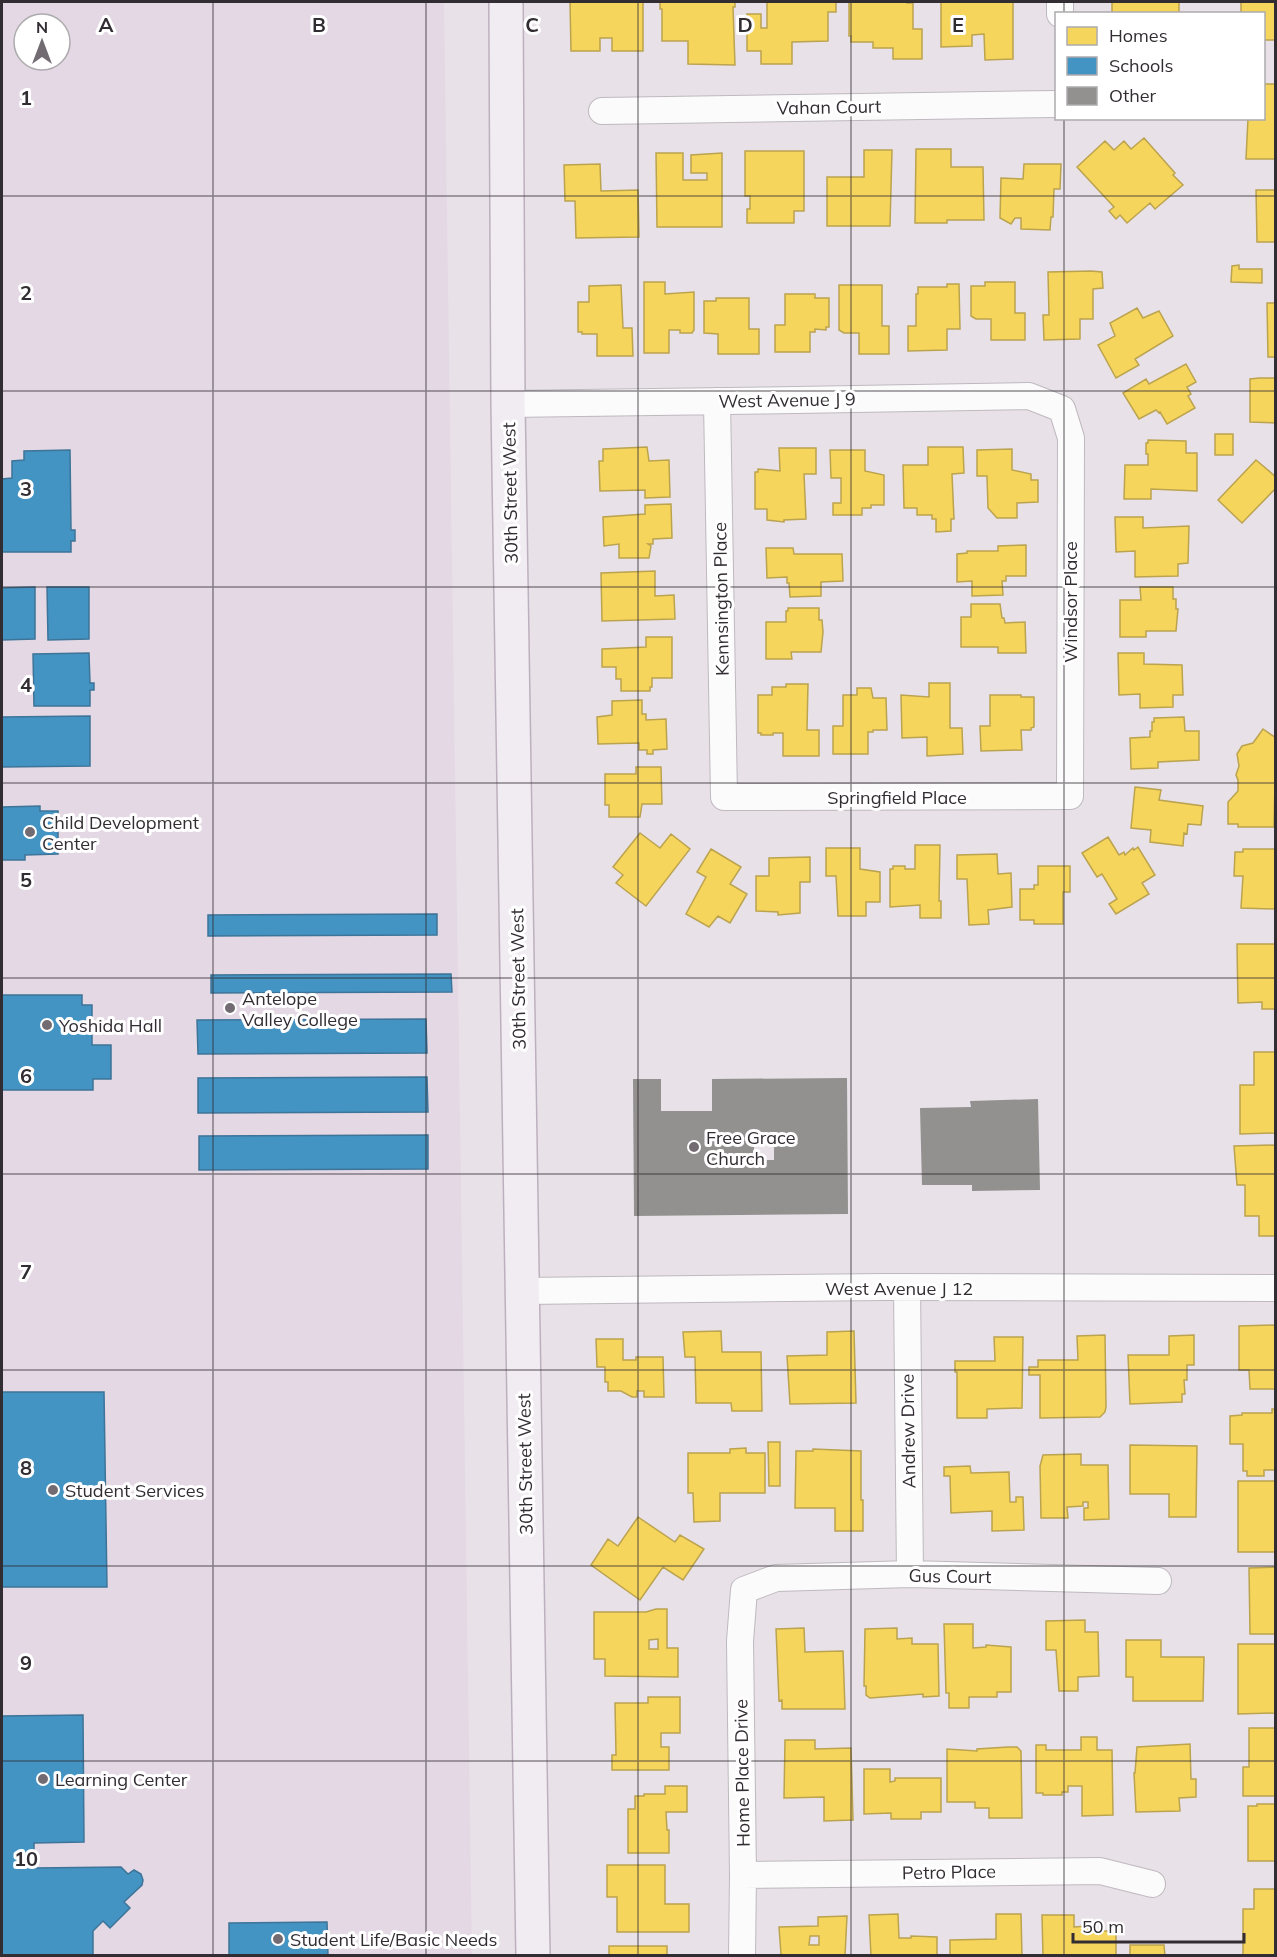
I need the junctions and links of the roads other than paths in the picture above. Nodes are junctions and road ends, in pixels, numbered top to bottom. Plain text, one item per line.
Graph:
1 (506, 2) edge
2 (1055, 104) edge
3 (602, 111) dead end
4 (717, 401) junction
5 (508, 404) junction
6 (1062, 409) joint
7 (1070, 796) joint
8 (724, 797) joint
9 (907, 1287) junction
10 (1275, 1288) edge
11 (522, 1291) junction
12 (910, 1574) junction
13 (1158, 1581) dead end
14 (744, 1590) joint
15 (743, 1875) junction
16 (1152, 1884) dead end
17 (533, 1956) edge
18 (742, 1956) edge

1 - 5 main road, 30th Street West
2 - 3 street, Vahan Court
4 - 5 street, West Avenue J 9
4 - 6 street, West Avenue J 9
4 - 8 street, Kennsington Place
5 - 11 main road, 30th Street West
6 - 7 street, Windsor Place
7 - 8 street, Springfield Place
9 - 10 street, West Avenue J 12
9 - 11 street, West Avenue J 12
9 - 12 street, Andrew Drive
11 - 17 main road, 30th Street West
12 - 13 street, Gus Court
12 - 14 street, Gus Court
14 - 15 street, Home Place Drive
15 - 16 street, Petro Place
15 - 18 street, Home Place Drive

